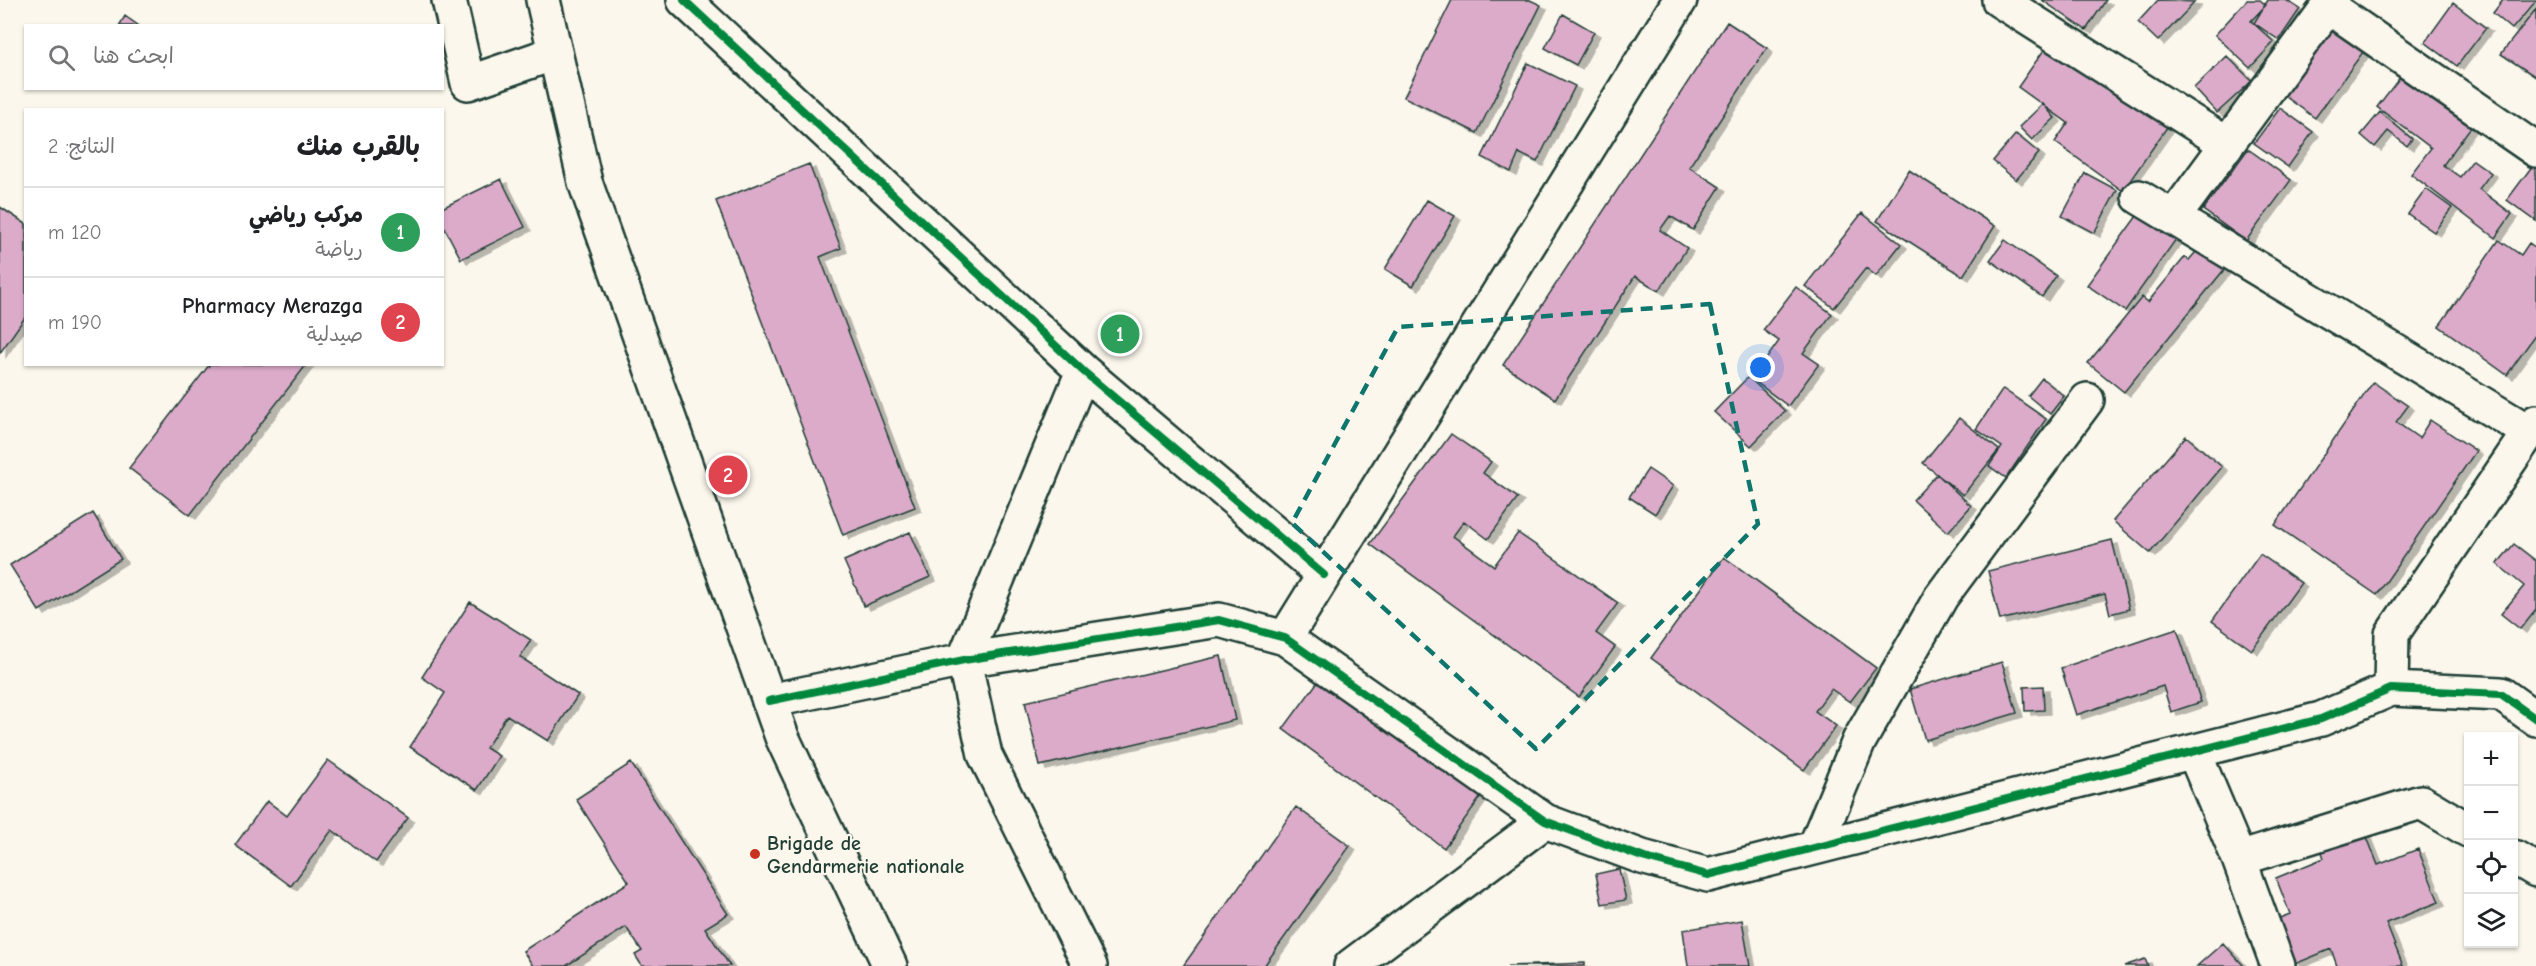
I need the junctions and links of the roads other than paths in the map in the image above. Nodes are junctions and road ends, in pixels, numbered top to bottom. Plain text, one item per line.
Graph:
1 (449, 0) edge
2 (543, 0) edge
3 (684, 0) edge
4 (1680, 0) edge
5 (1999, 0) edge
6 (2331, 3) edge
7 (555, 53) junction
8 (455, 80) edge
9 (2227, 144) junction
10 (2536, 150) edge
11 (2139, 197) dead end
12 (2173, 218) junction
13 (1083, 371) junction
14 (2087, 400) dead end
15 (2533, 427) edge
16 (1324, 575) junction
17 (1285, 638) junction
18 (964, 660) junction
19 (2391, 689) junction
20 (769, 701) junction
21 (2536, 719) edge
22 (2194, 752) junction
23 (1545, 820) junction
24 (2464, 827) edge
25 (1815, 847) junction
26 (2239, 859) junction
27 (2518, 859) edge
28 (2536, 870) edge
29 (890, 966) edge
30 (1090, 966) edge
31 (1351, 966) edge
32 (2278, 966) edge

1 - 8 street
2 - 7 street
3 - 13 street
4 - 16 street
5 - 9 street
6 - 9 street
6 - 10 street
7 - 8 street
7 - 20 street
9 - 12 street
11 - 12 street
12 - 15 street
13 - 16 street
13 - 18 street
14 - 25 street
15 - 19 street
16 - 17 street
17 - 18 street
17 - 23 street
18 - 20 street
18 - 30 street
19 - 21 street
19 - 22 street
20 - 29 street
22 - 25 street
22 - 26 street
23 - 25 street
23 - 31 street
24 - 26 street
26 - 32 street
27 - 28 street

